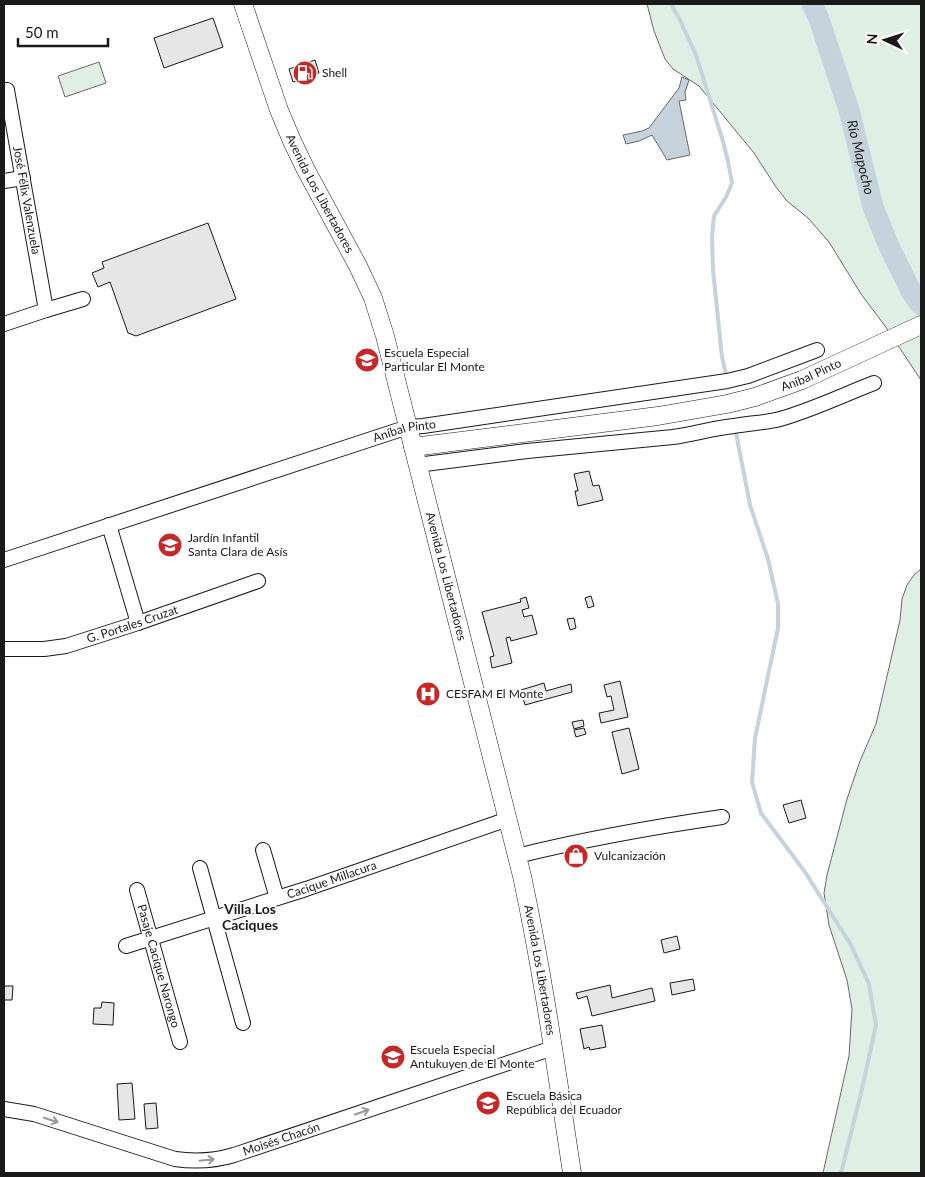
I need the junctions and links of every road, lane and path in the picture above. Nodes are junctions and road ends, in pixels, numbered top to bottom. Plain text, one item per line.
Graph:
1 (243, 4) edge
2 (5, 90) edge
3 (23, 178) junction
4 (4, 181) edge
5 (83, 300) dead end
6 (46, 310) junction
7 (4, 324) edge
8 (921, 325) edge
9 (817, 350) dead end
10 (874, 384) dead end
11 (408, 426) junction
12 (420, 446) junction
13 (455, 460) junction
14 (417, 466) junction
15 (109, 525) junction
16 (4, 560) edge
17 (258, 581) dead end
18 (138, 623) junction
19 (4, 649) edge
20 (722, 816) dead end
21 (508, 819) junction
22 (263, 850) dead end
23 (517, 856) junction
24 (200, 868) dead end
25 (137, 890) dead end
26 (277, 898) junction
27 (214, 918) junction
28 (151, 938) junction
29 (126, 946) dead end
30 (243, 1023) dead end
31 (180, 1042) dead end
32 (553, 1048) junction
33 (4, 1109) edge
34 (572, 1173) edge

1 - 11 main road, Avenida Los Libertadores
2 - 3 street, José Félix Valenzuela
3 - 4 street
3 - 6 street, José Félix Valenzuela
5 - 6 street
6 - 7 street
8 - 12 main road, Aníbal Pinto
9 - 11 street, Aníbal Pinto
10 - 13 street
11 - 12 main road, Avenida Los Libertadores
11 - 15 street, Aníbal Pinto
12 - 13 street, Aníbal Pinto
12 - 14 main road, Avenida Los Libertadores
13 - 14 street
14 - 21 main road, Avenida Los Libertadores
15 - 16 street, Aníbal Pinto
15 - 18 street
17 - 18 street, G. Portales Cruzat
18 - 19 street, G. Portales Cruzat
20 - 23 street
21 - 23 main road, Avenida Los Libertadores
21 - 26 street, Cacique Millacura
22 - 26 street
23 - 32 main road, Avenida Los Libertadores
24 - 27 street
25 - 28 street, Pasaje Cacique Narongo
26 - 27 street, Cacique Millacura
27 - 28 street, Cacique Millacura
27 - 30 street
28 - 29 street, Cacique Millacura
28 - 31 street, Pasaje Cacique Narongo
33 -> 32 street, Moisés Chacón
32 - 34 main road, Avenida Los Libertadores

